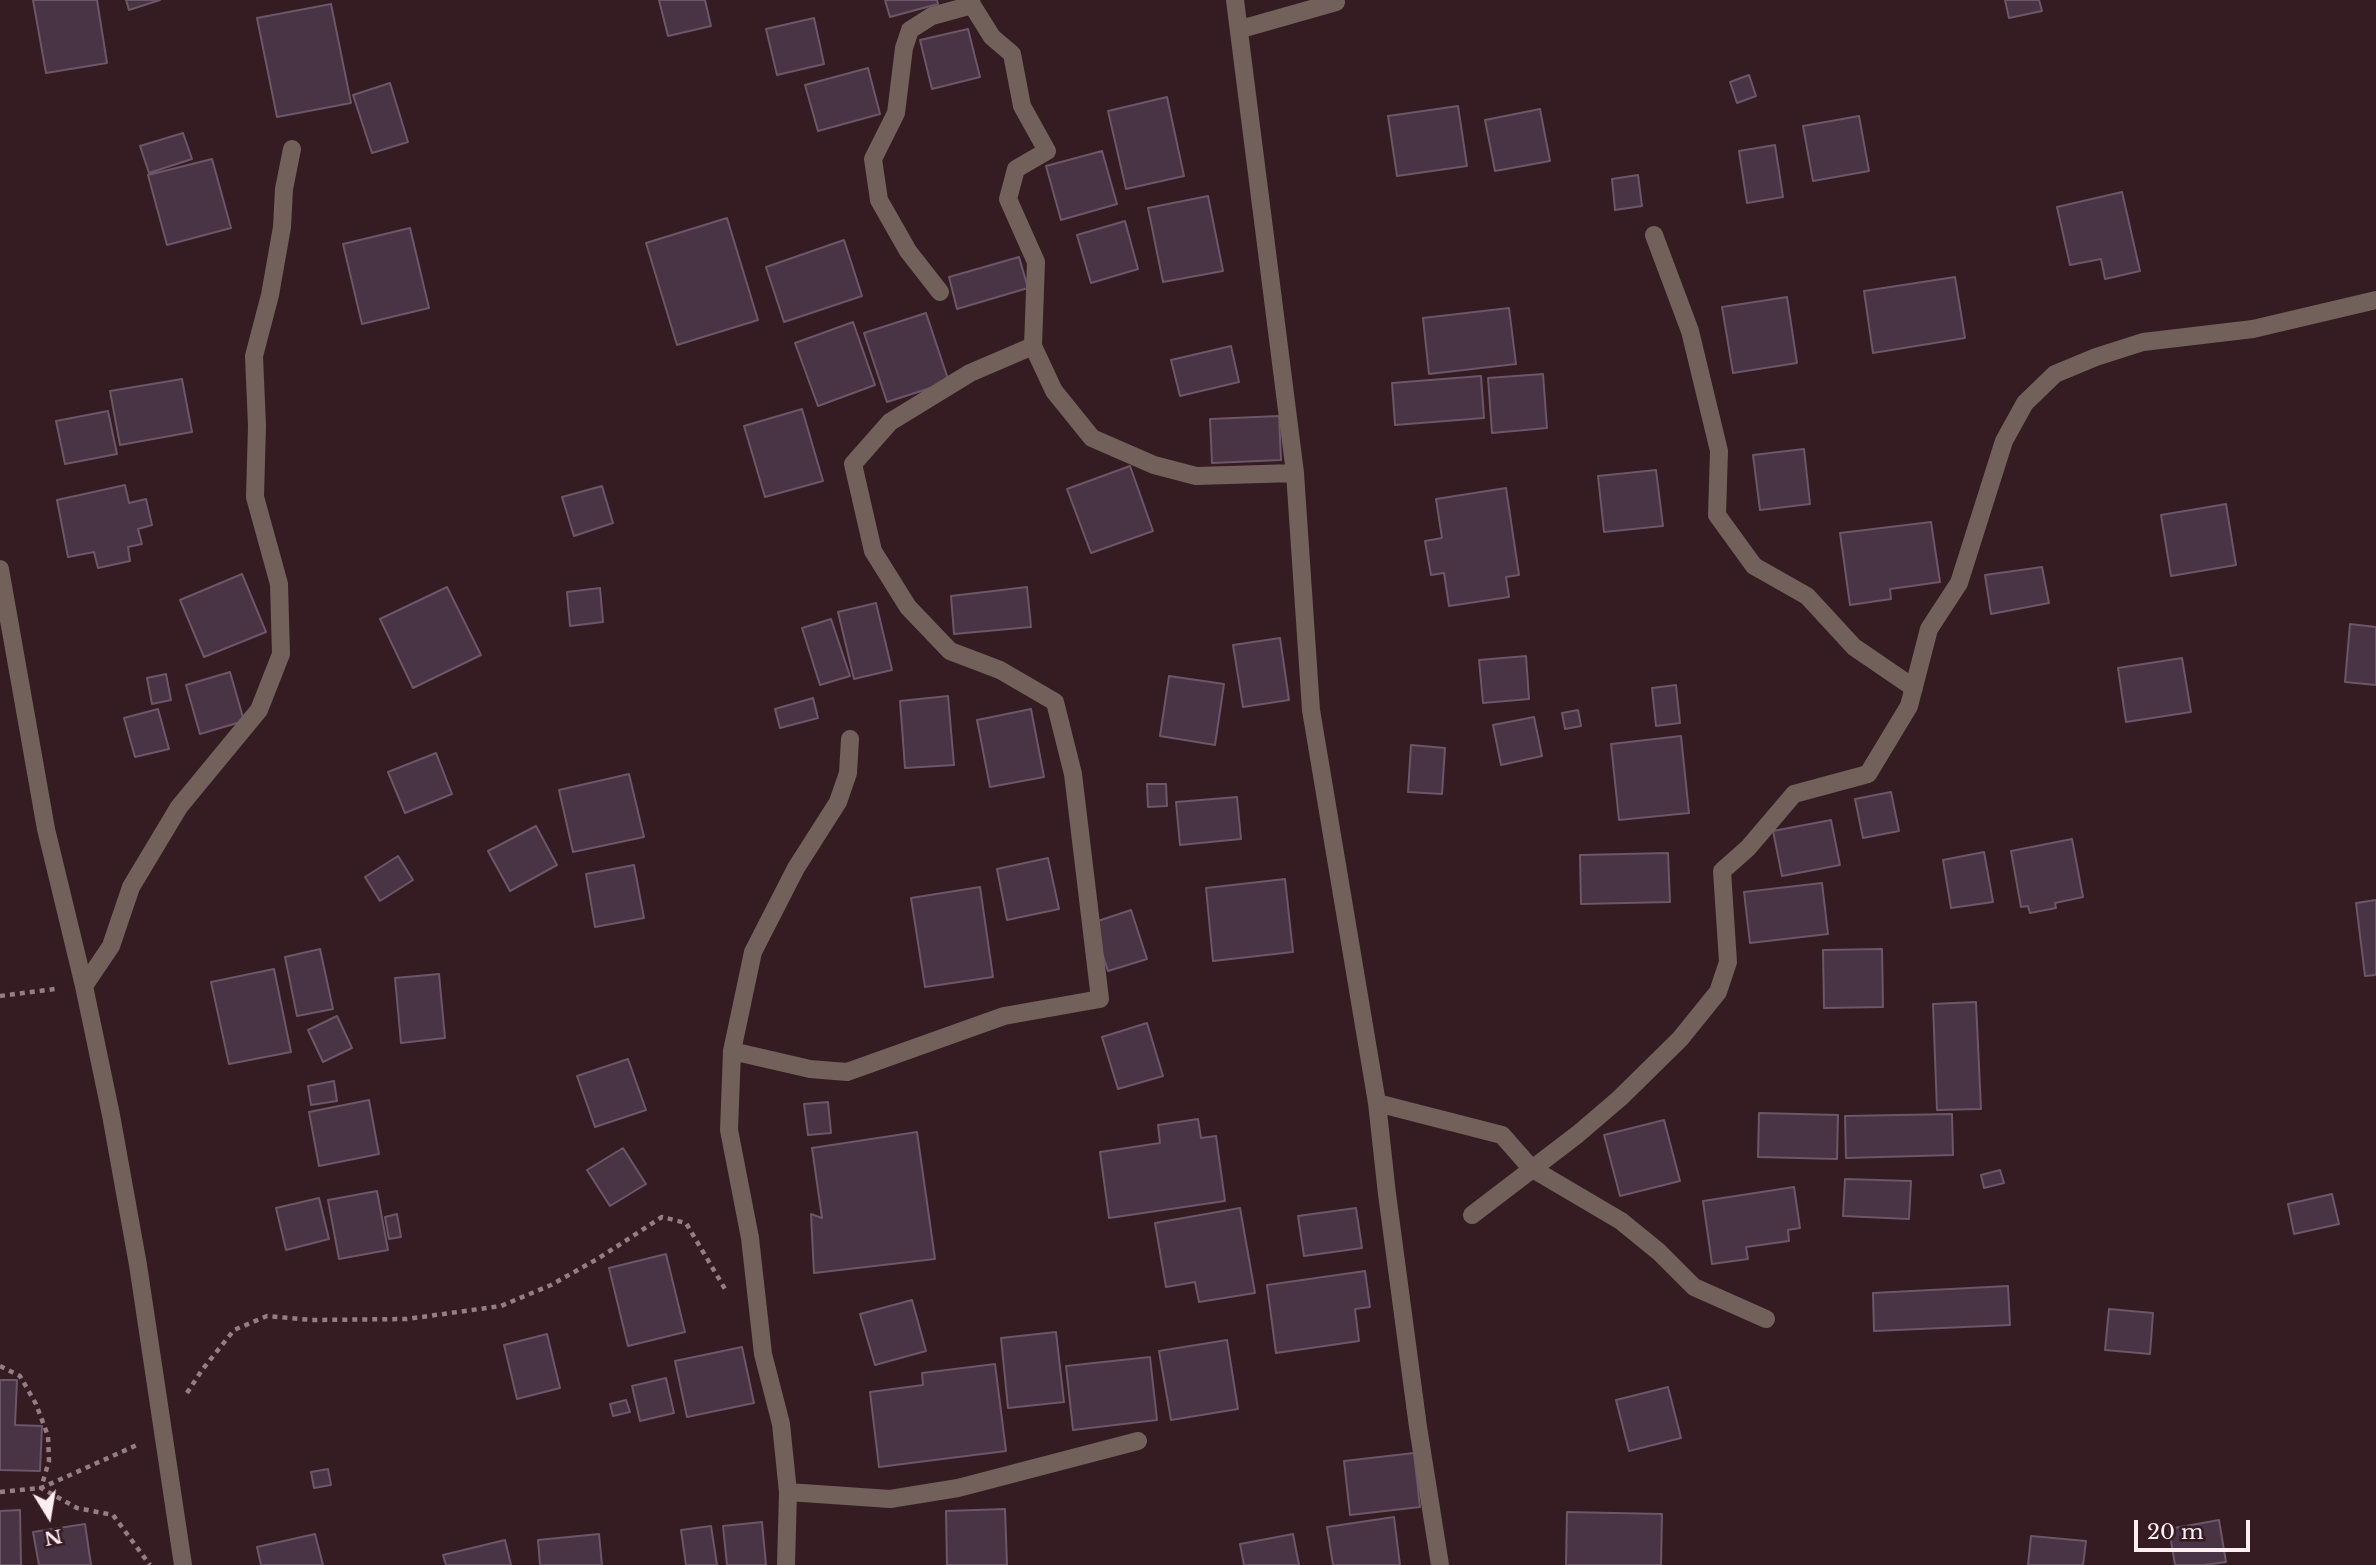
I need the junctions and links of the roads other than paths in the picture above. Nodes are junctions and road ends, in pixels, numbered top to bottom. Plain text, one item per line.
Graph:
1 (1236, 0) edge
2 (971, 2) edge
3 (1336, 2) dead end
4 (1241, 29) junction
5 (292, 149) dead end
6 (1654, 235) dead end
7 (940, 292) dead end
8 (2376, 300) edge
9 (1033, 345) junction
10 (1295, 473) junction
11 (0, 569) edge
12 (1914, 688) junction
13 (849, 739) dead end
14 (84, 986) junction
15 (732, 1051) junction
16 (1377, 1103) junction
17 (1531, 1168) junction
18 (1472, 1215) dead end
19 (1766, 1319) dead end
20 (1138, 1441) dead end
21 (788, 1492) junction
22 (183, 1565) edge
23 (786, 1565) edge
24 (1440, 1565) edge

1 - 4 street
2 - 7 street
2 - 9 street
3 - 4 street
4 - 10 street
5 - 14 street
6 - 12 street
8 - 12 street
9 - 10 street
9 - 15 street
10 - 16 street
11 - 14 street
12 - 17 street
13 - 15 street
14 - 22 street
15 - 21 street
16 - 17 street
16 - 24 street
17 - 18 street
17 - 19 street
20 - 21 street
21 - 23 street

